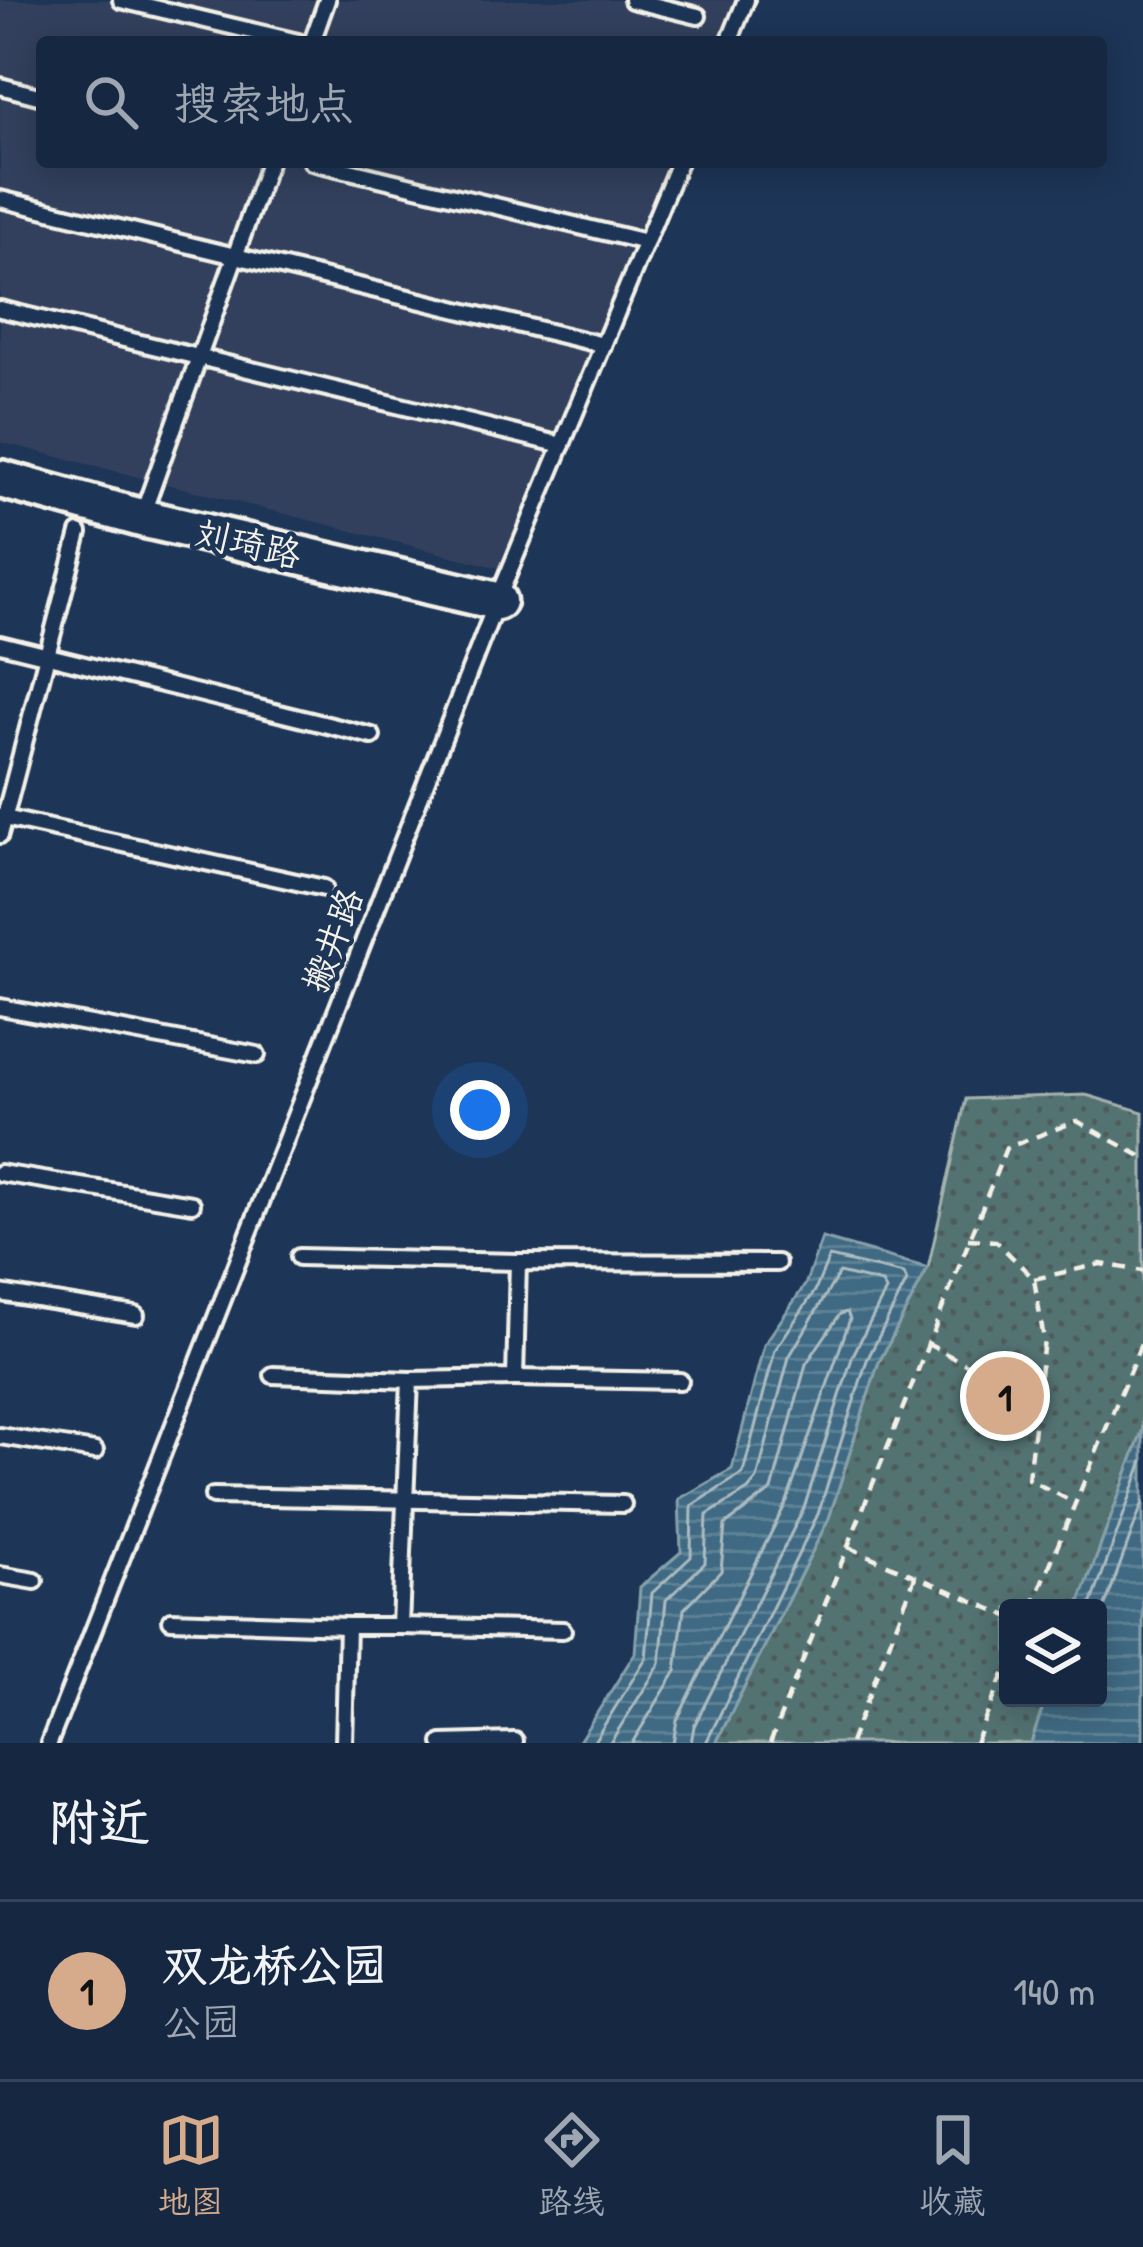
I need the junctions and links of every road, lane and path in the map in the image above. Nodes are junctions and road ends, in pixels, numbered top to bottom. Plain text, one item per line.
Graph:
1 (122, 0) edge
2 (327, 0) edge
3 (632, 0) edge
4 (746, 0) edge
5 (698, 16) dead end
6 (273, 36) edge
7 (314, 36) edge
8 (731, 36) edge
9 (0, 86) edge
10 (36, 95) edge
11 (267, 168) edge
12 (337, 168) edge
13 (677, 168) edge
14 (0, 199) edge
15 (646, 242) junction
16 (235, 255) junction
17 (0, 309) edge
18 (603, 345) junction
19 (199, 356) junction
20 (562, 445) junction
21 (0, 479) edge
22 (141, 518) junction
23 (79, 533) dead end
24 (497, 601) junction
25 (0, 644) edge
26 (47, 656) junction
27 (372, 736) dead end
28 (2, 817) edge
29 (0, 835) edge
30 (323, 888) dead end
31 (0, 1006) edge
32 (257, 1055) dead end
33 (1143, 1157) edge
34 (0, 1173) edge
35 (192, 1204) dead end
36 (966, 1239) junction
37 (299, 1257) dead end
38 (518, 1262) junction
39 (777, 1263) dead end
40 (1143, 1271) edge
41 (1034, 1279) junction
42 (0, 1293) edge
43 (136, 1315) dead end
44 (1143, 1339) edge
45 (926, 1343) junction
46 (273, 1375) dead end
47 (515, 1378) junction
48 (410, 1380) junction
49 (680, 1381) dead end
50 (1036, 1402) junction
51 (0, 1436) edge
52 (95, 1451) dead end
53 (213, 1496) dead end
54 (405, 1500) junction
55 (1075, 1503) junction
56 (623, 1504) dead end
57 (848, 1547) junction
58 (0, 1575) edge
59 (915, 1576) junction
60 (35, 1581) dead end
61 (1036, 1599) edge
62 (999, 1612) edge
63 (171, 1620) dead end
64 (347, 1625) junction
65 (400, 1625) junction
66 (563, 1630) dead end
67 (999, 1686) edge
68 (515, 1741) edge
69 (49, 1743) edge
70 (344, 1743) edge
71 (442, 1743) edge
72 (770, 1743) edge
73 (850, 1743) edge
74 (975, 1743) edge

1 - 6 lane
2 - 7 lane
3 - 5 lane
4 - 8 lane
9 - 10 lane
11 - 16 lane
12 - 15 lane
13 - 15 lane, 搬井路
14 - 16 lane
15 - 18 lane, 搬井路
16 - 18 lane
16 - 19 lane
17 - 19 lane
18 - 20 lane, 搬井路
19 - 20 lane
19 - 22 lane
20 - 24 lane, 搬井路
21 - 22 street, 刘琦路
22 - 24 street, 刘琦路
23 - 26 lane
24 - 69 lane, 搬井路
25 - 26 lane
26 - 27 lane
26 - 28 lane
28 - 29 lane
28 - 30 lane
31 - 32 lane
33 - 36 path
34 - 35 lane
36 - 41 path
36 - 45 path
37 - 38 lane
38 - 39 lane
38 - 47 lane
40 - 41 path
41 - 50 path
42 - 43 lane
44 - 55 path
45 - 50 path
45 - 57 path
46 - 48 lane
47 - 48 lane
47 - 49 lane
48 - 54 lane
50 - 55 path
51 - 52 lane
53 - 54 lane
54 - 56 lane
54 - 65 lane
55 - 61 path
57 - 59 path
57 - 72 path
58 - 60 lane
59 - 62 path
59 - 73 path
63 - 64 lane
64 - 65 lane
64 - 70 lane
65 - 66 lane
67 - 74 path
68 - 71 lane

